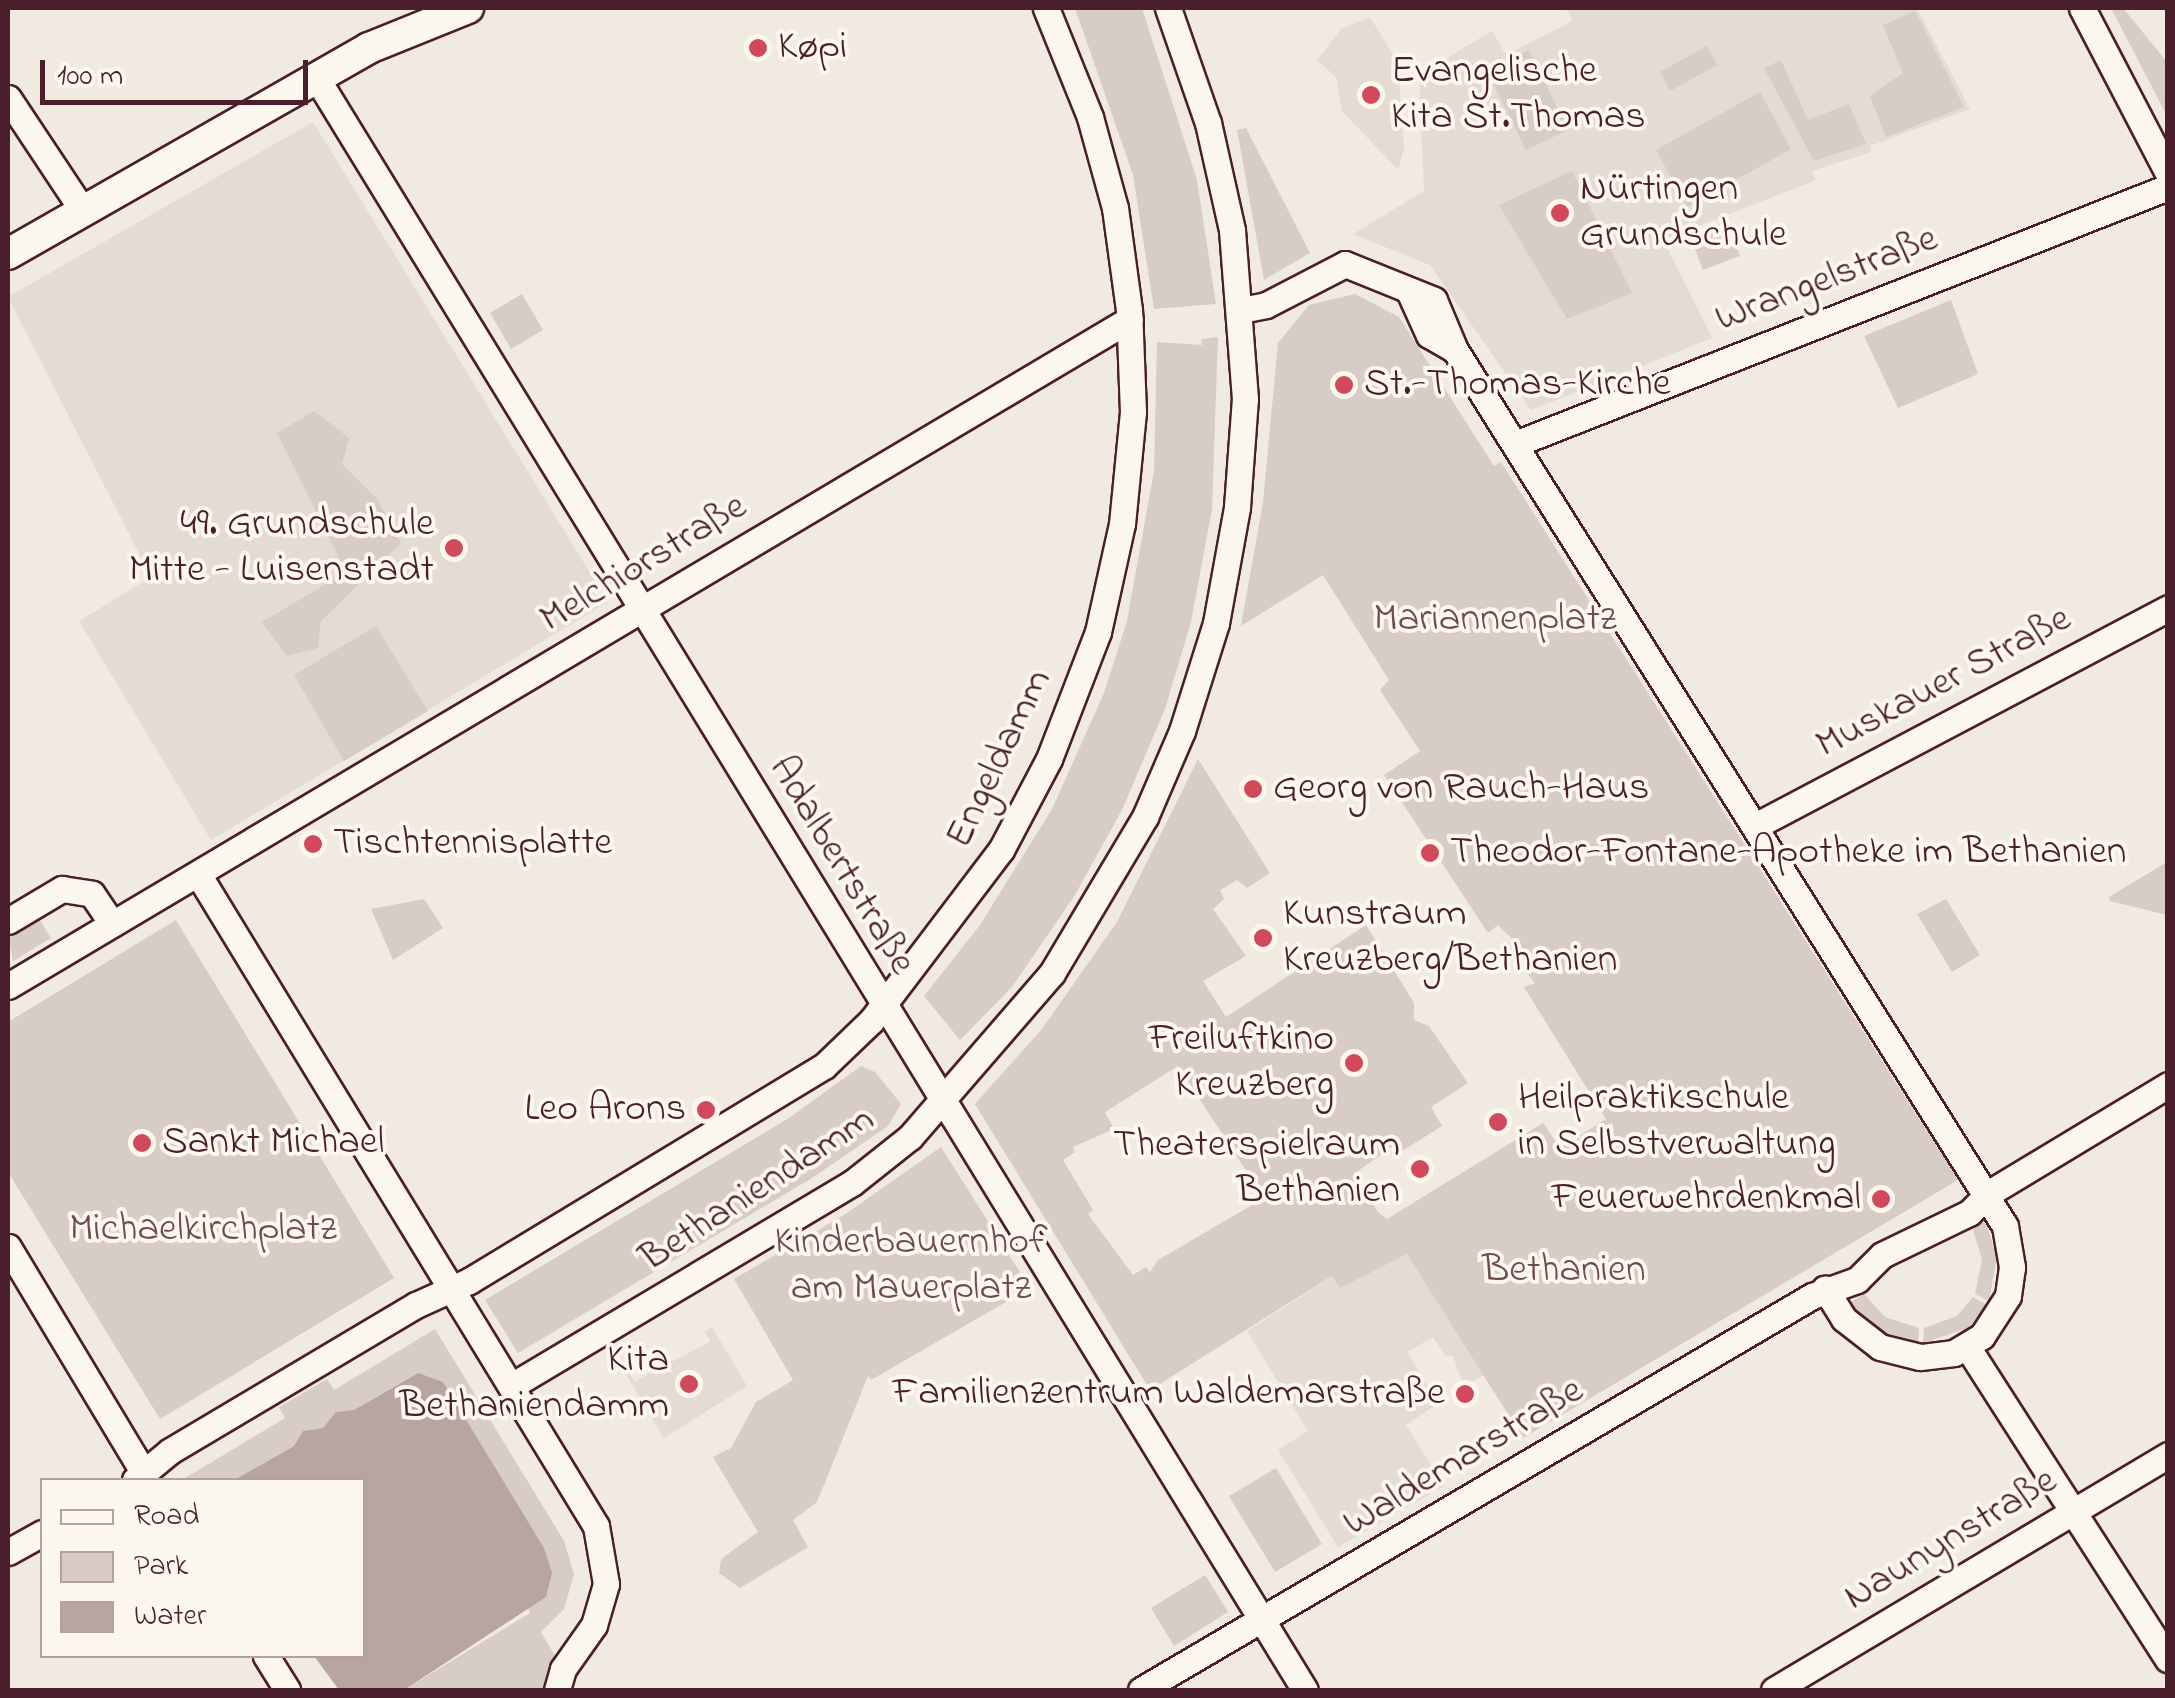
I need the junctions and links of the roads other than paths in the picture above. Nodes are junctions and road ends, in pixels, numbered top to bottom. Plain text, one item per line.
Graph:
1 (468, 8) edge
2 (1046, 8) edge
3 (1168, 8) edge
4 (2082, 8) edge
5 (316, 77) junction
6 (8, 98) edge
7 (2168, 173) edge
8 (2168, 187) edge
9 (83, 211) junction
10 (8, 254) edge
11 (1242, 310) junction
12 (1130, 318) junction
13 (1515, 444) junction
14 (643, 608) junction
15 (2168, 608) edge
16 (1756, 826) junction
17 (198, 874) junction
18 (9, 918) edge
19 (112, 924) junction
20 (8, 986) edge
21 (882, 1008) junction
22 (2168, 1085) edge
23 (942, 1104) junction
24 (1988, 1193) junction
25 (8, 1247) edge
26 (1824, 1289) junction
27 (447, 1290) junction
28 (1968, 1348) junction
29 (514, 1385) junction
30 (2168, 1455) edge
31 (146, 1478) edge
32 (2073, 1510) junction
33 (40, 1534) edge
34 (8, 1552) edge
35 (1262, 1622) junction
36 (267, 1658) edge
37 (2168, 1659) edge
38 (288, 1690) edge
39 (557, 1690) edge
40 (1141, 1690) edge
41 (1306, 1690) edge
42 (1774, 1690) edge

1 - 5 main road
2 - 12 street, Engeldamm
3 - 11 street, Bethaniendamm
4 - 7 street
5 - 9 main road
5 - 14 street, Adalbertstraße
6 - 9 street
8 - 13 street, Wrangelstraße
9 - 10 main road
11 - 13 street
11 - 23 street, Bethaniendamm
12 - 14 street, Melchiorstraße
12 - 21 street, Engeldamm
13 - 16 street
14 - 17 street, Melchiorstraße
14 - 21 street, Adalbertstraße
15 - 16 street, Muskauer Straße
16 - 24 street
17 - 19 street
17 - 27 street
18 - 19 street
19 - 20 street
21 - 23 street, Adalbertstraße
21 - 27 street, Engeldamm
22 - 24 street, Waldemarstraße
23 - 29 street, Bethaniendamm
23 - 35 street, Adalbertstraße
24 - 26 street, Waldemarstraße
24 - 28 street
25 - 31 street
26 - 28 street
26 - 35 street, Waldemarstraße
27 - 29 street
27 - 31 street
28 - 32 street
29 - 39 street
30 - 32 street, Naunynstraße
32 - 37 street
32 - 42 street, Naunynstraße
33 - 34 street
35 - 40 street, Waldemarstraße
35 - 41 street, Adalbertstraße
36 - 38 street

